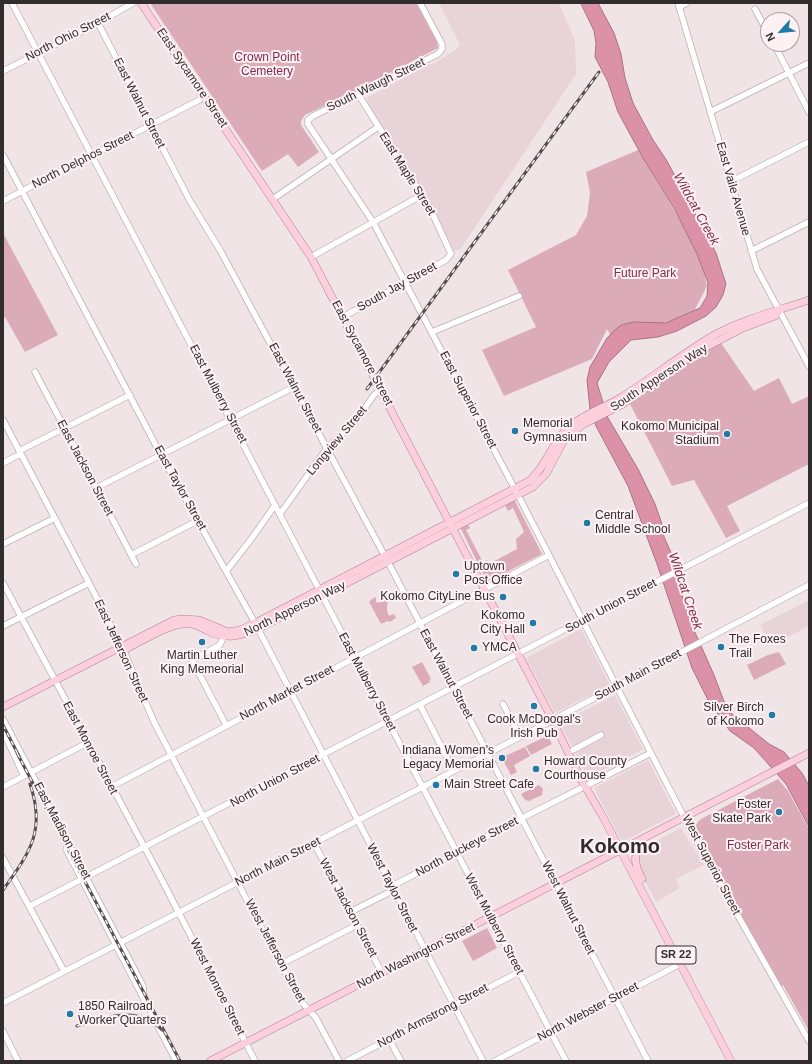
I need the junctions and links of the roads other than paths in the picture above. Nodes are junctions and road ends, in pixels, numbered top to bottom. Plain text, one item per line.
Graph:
1 (12, 3) edge
2 (133, 3) edge
3 (141, 3) edge
4 (420, 3) edge
5 (687, 3) edge
6 (679, 5) edge
7 (755, 9) dead end
8 (760, 18) edge
9 (98, 23) junction
10 (778, 52) edge
11 (38, 53) junction
12 (809, 63) edge
13 (3, 71) edge
14 (789, 73) junction
15 (358, 94) junction
16 (205, 97) junction
17 (710, 112) junction
18 (809, 112) edge
19 (308, 120) joint
20 (151, 125) junction
21 (378, 127) junction
22 (809, 142) edge
23 (3, 155) edge
24 (92, 155) junction
25 (332, 159) junction
26 (730, 182) junction
27 (22, 191) junction
28 (422, 195) junction
29 (273, 199) junction
30 (3, 201) edge
31 (373, 222) junction
32 (809, 222) edge
33 (751, 251) junction
34 (450, 256) joint
35 (311, 257) junction
36 (406, 282) junction
37 (520, 296) dead end
38 (809, 300) edge
39 (780, 310) junction
40 (343, 317) junction
41 (432, 332) junction
42 (809, 366) edge
43 (35, 372) dead end
44 (294, 387) junction
45 (381, 389) junction
46 (130, 395) junction
47 (231, 419) junction
48 (3, 420) edge
49 (64, 428) junction
50 (327, 448) junction
51 (20, 452) junction
52 (162, 455) junction
53 (3, 463) edge
54 (96, 488) junction
55 (516, 492) junction
56 (809, 503) edge
57 (275, 505) junction
58 (280, 514) junction
59 (55, 518) junction
60 (199, 520) junction
61 (452, 525) junction
62 (3, 544) edge
63 (131, 555) junction
64 (549, 555) junction
65 (386, 559) junction
66 (136, 564) dead end
67 (226, 570) junction
68 (3, 583) edge
69 (89, 583) junction
70 (809, 584) edge
71 (485, 589) junction
72 (321, 593) junction
73 (21, 618) junction
74 (583, 620) junction
75 (420, 623) junction
76 (3, 626) edge
77 (257, 626) junction
78 (225, 634) junction
79 (122, 649) junction
80 (518, 654) junction
81 (354, 657) junction
82 (55, 683) junction
83 (617, 686) junction
84 (453, 688) junction
85 (290, 691) junction
86 (503, 704) dead end
87 (420, 705) junction
88 (3, 707) edge
89 (3, 712) edge
90 (3, 720) edge
91 (552, 721) junction
92 (388, 722) junction
93 (226, 725) junction
94 (3, 731) edge
95 (518, 733) dead end
96 (601, 735) dead end
97 (87, 743) junction
98 (573, 750) dead end
99 (651, 752) junction
100 (488, 754) junction
101 (806, 754) edge
102 (171, 755) junction
103 (324, 756) junction
104 (454, 771) junction
105 (31, 772) junction
106 (24, 776) junction
107 (586, 785) junction
108 (3, 787) edge
109 (111, 787) junction
110 (422, 787) junction
111 (684, 817) junction
112 (204, 818) junction
113 (522, 819) junction
114 (357, 821) junction
115 (645, 837) junction
116 (314, 843) junction
117 (144, 849) junction
118 (621, 849) junction
119 (456, 853) junction
120 (4, 861) edge
121 (84, 879) junction
122 (238, 882) junction
123 (555, 884) junction
124 (392, 888) junction
125 (30, 906) junction
126 (651, 906) junction
127 (178, 912) junction
128 (350, 912) junction
129 (490, 917) junction
130 (357, 925) junction
131 (118, 943) junction
132 (425, 951) junction
133 (281, 964) junction
134 (680, 964) junction
135 (64, 971) junction
136 (519, 972) junction
137 (382, 973) junction
138 (615, 998) junction
139 (3, 1002) edge
140 (454, 1006) junction
141 (309, 1010) junction
142 (3, 1032) edge
143 (550, 1032) junction
144 (390, 1039) junction
145 (809, 1041) edge
146 (246, 1043) junction
147 (18, 1061) edge
148 (176, 1061) edge
149 (210, 1061) edge
150 (256, 1061) edge
151 (339, 1061) edge
152 (346, 1061) edge
153 (401, 1061) edge
154 (483, 1061) edge
155 (495, 1061) edge
156 (566, 1061) edge
157 (648, 1061) edge
158 (732, 1061) edge

1 - 11 street, East Mulberry Street
2 - 9 street, North Ohio Street
3 - 16 main road, East Sycamore Street
4 - 15 street, South Waugh Street
5 - 6 street
6 - 17 street, East Vaile Avenue
7 - 8 street
9 - 11 street, North Ohio Street
9 - 20 street, East Walnut Street
10 - 14 street
11 - 13 street, North Ohio Street
11 - 24 street, East Mulberry Street
12 - 14 street
14 - 17 street
14 - 18 street
15 - 19 street, South Waugh Street
15 - 21 street, East Maple Street
16 - 20 street, North Delphos Street
16 - 29 main road, East Sycamore Street
17 - 26 street, East Vaile Avenue
19 - 25 street, East Superior Street
20 - 24 street, North Delphos Street
20 - 44 street, East Walnut Street
21 - 25 street
21 - 28 street, East Maple Street
22 - 26 street
23 - 27 street, East Taylor Street
24 - 27 street, North Delphos Street
24 - 47 street, East Mulberry Street
25 - 29 street
25 - 31 street, East Superior Street
26 - 33 street, East Vaile Avenue
27 - 30 street, North Delphos Street
27 - 46 street, East Taylor Street
28 - 31 street
28 - 34 street, East Maple Street
29 - 35 main road, East Sycamore Street
31 - 35 street
31 - 36 street, East Superior Street
32 - 33 street
33 - 39 street, East Vaile Avenue
34 - 36 street, South Jay Street
35 - 40 main road, East Sycamore Street
36 - 40 street, South Jay Street
36 - 41 street, East Superior Street
37 - 41 street
38 - 39 main road, South Apperson Way
39 - 42 street, East Vaile Avenue
39 - 55 main road, South Apperson Way
40 - 45 main road, East Sycamore Street
41 - 55 street, East Superior Street
43 - 49 street, East Jackson Street
44 - 47 street
44 - 50 street, East Walnut Street
45 - 50 street, Longview Street
45 - 61 main road, East Sycamore Street
46 - 49 street
46 - 52 street, East Taylor Street
47 - 52 street
47 - 57 street, East Mulberry Street
48 - 51 street, East Jefferson Street
49 - 51 street
49 - 54 street, East Jackson Street
50 - 58 street, Longview Street
50 - 65 street, East Walnut Street
51 - 53 street
51 - 59 street, East Jefferson Street
52 - 54 street
52 - 60 street, East Taylor Street
54 - 63 street, East Jackson Street
55 - 61 main road, South Apperson Way
55 - 64 street, East Superior Street
56 - 74 street, South Union Street
57 - 58 street, East Mulberry Street
57 - 67 street
58 - 72 street, East Mulberry Street
59 - 62 street
59 - 69 street, East Jefferson Street
60 - 63 street
60 - 67 street, East Taylor Street
61 - 65 main road, North Apperson Way
61 - 71 main road, East Sycamore Street
63 - 66 street, East Jackson Street
64 - 71 street, North Market Street
64 - 74 street, East Superior Street
65 - 72 main road, North Apperson Way
65 - 75 street, East Walnut Street
67 - 77 street, East Taylor Street
68 - 73 street, East Monroe Street
69 - 73 street
69 - 79 street, East Jefferson Street
70 - 83 street, South Main Street
71 - 75 street, North Market Street
71 - 80 main road, East Sycamore Street
72 - 77 main road, North Apperson Way
72 - 81 street, East Mulberry Street
73 - 76 street
73 - 82 street, East Monroe Street
74 - 80 street, South Union Street
74 - 83 street, East Superior Street
75 - 81 street, North Market Street
75 - 84 street, East Walnut Street
77 - 78 main road, North Apperson Way
77 - 85 street, East Taylor Street
78 - 79 main road, North Apperson Way
78 - 93 street
79 - 82 main road, North Apperson Way
79 - 102 street, East Jefferson Street
80 - 84 street, North Union Street
80 - 91 main road, East Sycamore Street
81 - 85 street, North Market Street
81 - 92 street, East Mulberry Street
82 - 88 main road, North Apperson Way
82 - 89 main road, North Apperson Way
82 - 97 street, East Monroe Street
83 - 91 street, South Main Street
83 - 99 street, West Superior Street
84 - 87 street, North Union Street
84 - 100 street, East Walnut Street
85 - 93 street, North Market Street
85 - 103 street, East Taylor Street
86 - 95 street
87 - 92 street, North Union Street
87 - 104 street
90 - 105 street, East Madison Street
91 - 100 street, North Main Street
91 - 107 main road, East Sycamore Street
92 - 103 street, North Union Street
92 - 110 street, East Mulberry Street
93 - 102 street, North Market Street
94 - 106 street, East Madison Street
96 - 98 street
97 - 105 street
97 - 109 street, East Monroe Street
99 - 107 street, North Buckeye Street
99 - 111 street, West Superior Street
100 - 104 street, North Main Street
100 - 113 street, West Walnut Street
101 - 111 main road, North Washington Street
102 - 109 street, North Market Street
102 - 112 street, East Jefferson Street
103 - 112 street, North Union Street
103 - 114 street, East Taylor Street
104 - 110 street, North Main Street
105 - 106 street
105 - 121 street, East Madison Street
106 - 108 street
107 - 113 street, North Buckeye Street
107 - 118 main road, East Sycamore Street
109 - 117 street, East Monroe Street
110 - 114 street, North Main Street
110 - 119 street, West Mulberry Street
111 - 115 main road, North Washington Street
111 - 145 street, West Superior Street
112 - 117 street, North Union Street
112 - 122 street, East Jefferson Street
113 - 119 street, North Buckeye Street
113 - 123 street, West Walnut Street
114 - 116 street, North Main Street
114 - 124 street, West Taylor Street
115 - 118 main road, North Washington Street
115 - 126 main road
116 - 122 street, North Main Street
116 - 128 street, West Jackson Street
117 - 121 street, North Union Street
117 - 127 street, East Monroe Street
118 - 123 main road, North Washington Street
118 - 126 main road, SR 22
119 - 124 street, North Buckeye Street
119 - 129 street, West Mulberry Street
120 - 125 street
121 - 125 street, North Union Street
121 - 131 street, East Madison Street
122 - 127 street, North Main Street
122 - 133 street, West Jefferson Street
123 - 129 main road, North Washington Street
123 - 138 street, West Walnut Street
124 - 128 street, North Buckeye Street
124 - 132 street, West Taylor Street
125 - 135 street
126 - 134 main road, SR 22
127 - 131 street, North Main Street
127 - 146 street, West Monroe Street
128 - 130 street, West Jackson Street
129 - 132 main road, North Washington Street
129 - 136 street, West Mulberry Street
130 - 133 street
130 - 137 street, West Jackson Street
131 - 135 street, North Main Street
131 - 148 street, East Madison Street
132 - 137 main road, North Washington Street
132 - 140 street, West Taylor Street
133 - 141 street, West Jefferson Street
134 - 138 street, North Webster Street
134 - 158 main road, SR 22
135 - 139 street, North Main Street
136 - 140 street, North Armstrong Street
136 - 143 street, West Mulberry Street
137 - 141 main road, North Washington Street
138 - 143 street, North Webster Street
138 - 157 street, West Walnut Street
140 - 144 street, North Armstrong Street
140 - 154 street, West Taylor Street
141 - 146 main road, North Washington Street
141 - 151 street, West Jefferson Street
142 - 147 street
143 - 155 street, North Webster Street
143 - 156 street, West Mulberry Street
144 - 152 street, North Armstrong Street
144 - 153 street
146 - 149 main road, North Washington Street
146 - 150 street, West Monroe Street

